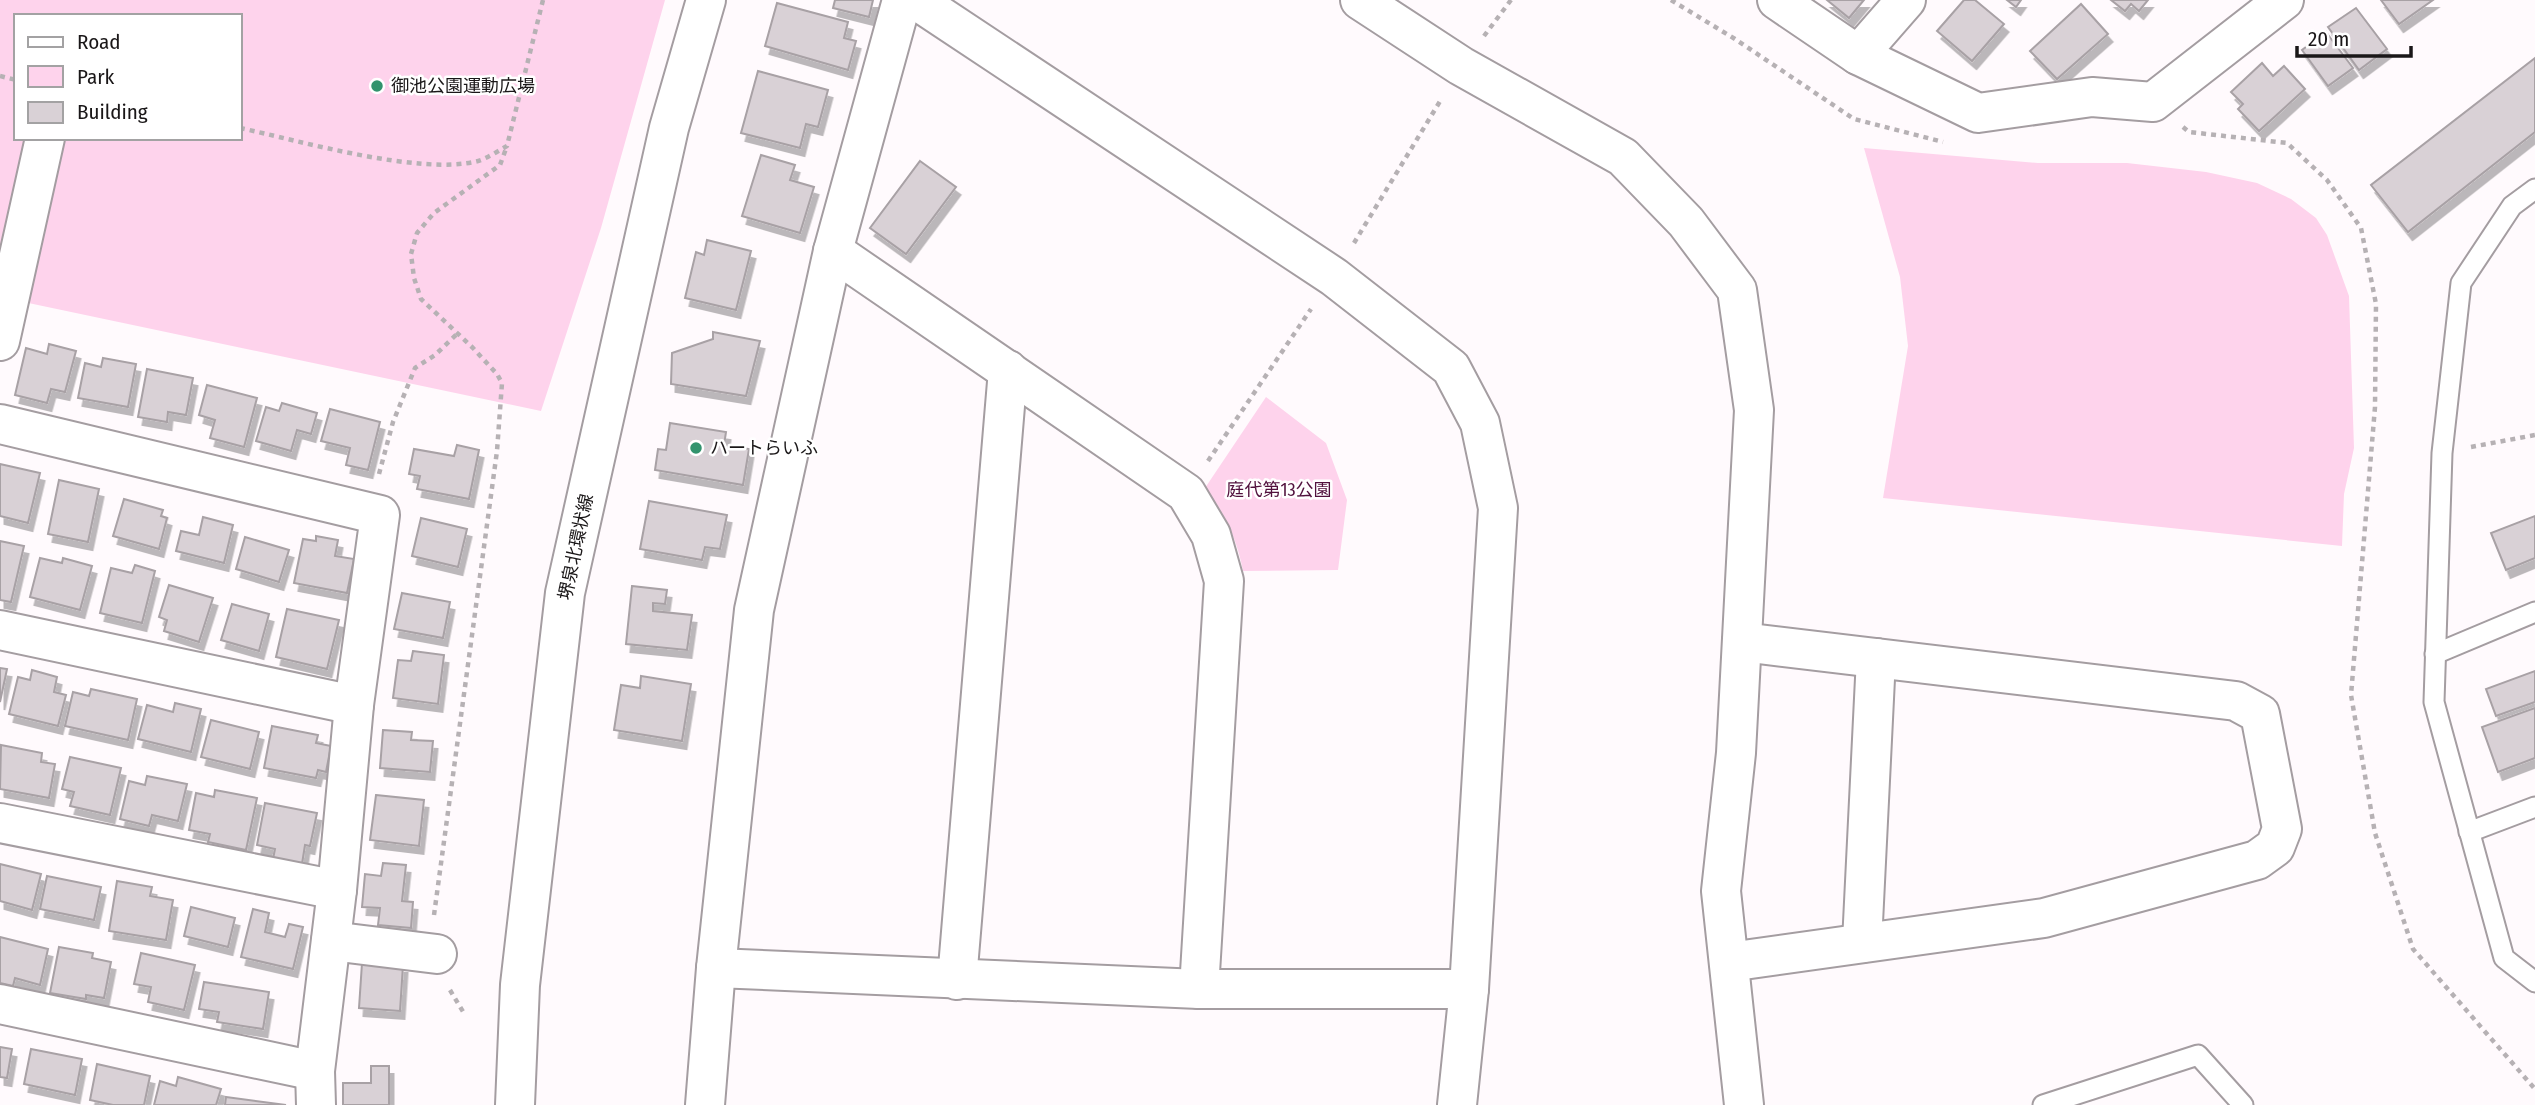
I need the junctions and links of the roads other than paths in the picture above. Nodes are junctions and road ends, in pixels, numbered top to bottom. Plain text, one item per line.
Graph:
1 (706, 0) edge
2 (902, 0) edge
3 (916, 0) edge
4 (1360, 0) edge
5 (1777, 0) edge
6 (1906, 0) edge
7 (2284, 0) edge
8 (1858, 55) junction
9 (45, 140) edge
10 (2535, 189) edge
11 (833, 251) junction
12 (0, 341) edge
13 (1009, 370) junction
14 (0, 424) edge
15 (2535, 611) edge
16 (0, 630) edge
17 (1742, 642) junction
18 (2435, 654) junction
19 (1876, 658) junction
20 (354, 705) junction
21 (2535, 807) edge
22 (0, 823) edge
23 (2469, 832) junction
24 (337, 890) junction
25 (331, 941) junction
26 (1862, 943) junction
27 (437, 954) road end
28 (1729, 962) junction
29 (716, 968) junction
30 (957, 979) junction
31 (2535, 982) edge
32 (1199, 989) junction
33 (1469, 989) junction
34 (0, 1004) edge
35 (315, 1088) edge
36 (515, 1105) edge
37 (705, 1105) edge
38 (1457, 1105) edge
39 (1744, 1105) edge
40 (2043, 1105) edge
41 (2243, 1105) edge

1 - 36 street, 堺泉北環状線
2 - 11 street
3 - 33 street
4 - 17 street
5 - 8 street
6 - 8 street
7 - 8 street
9 - 12 street
10 - 18 lane
11 - 13 street
11 - 29 street
13 - 30 street
13 - 32 street
14 - 20 street
15 - 18 lane
16 - 20 street
17 - 19 street
17 - 28 street
18 - 23 lane
19 - 26 street
19 - 26 street
20 - 24 street
21 - 23 lane
22 - 24 street
23 - 31 lane
24 - 25 street
25 - 27 street
25 - 35 street
26 - 28 street
28 - 39 street
29 - 30 street
29 - 37 street
30 - 32 street
32 - 33 street
33 - 38 street
34 - 35 street
40 - 41 lane

